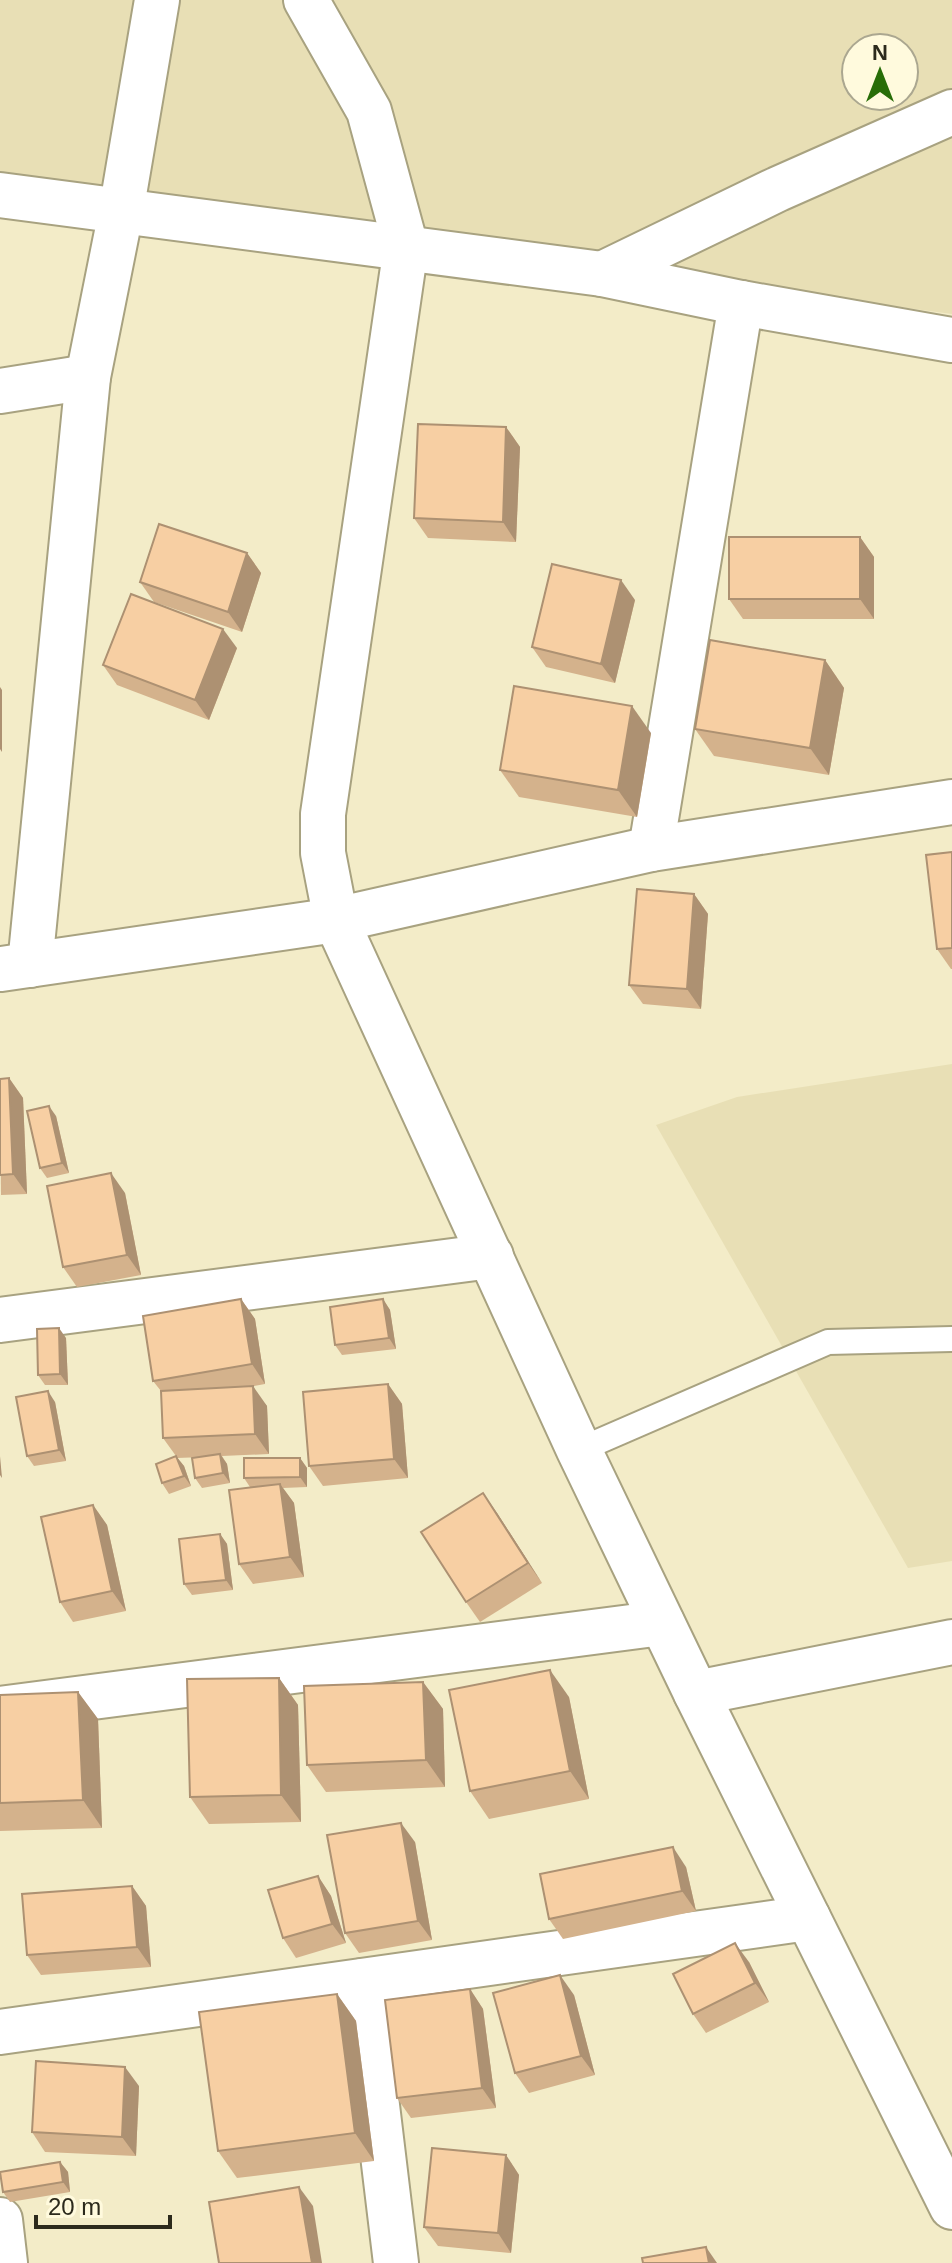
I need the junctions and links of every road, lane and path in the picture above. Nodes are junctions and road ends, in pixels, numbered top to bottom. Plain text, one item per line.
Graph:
1 (157, 0) edge
2 (306, 0) edge
3 (952, 112) edge
4 (0, 195) edge
5 (121, 212) junction
6 (406, 247) junction
7 (602, 274) junction
8 (741, 303) junction
9 (952, 340) edge
10 (88, 377) junction
11 (0, 391) edge
12 (952, 802) edge
13 (651, 849) junction
14 (336, 920) junction
15 (15, 967) edge
16 (491, 1256) junction
17 (0, 1320) edge
18 (952, 1339) edge
19 (579, 1450) junction
20 (662, 1623) junction
21 (952, 1642) edge
22 (696, 1693) junction
23 (0, 1709) edge
24 (808, 1918) junction
25 (362, 1981) junction
26 (0, 2032) edge
27 (952, 2207) edge
28 (0, 2220) edge
29 (5, 2263) edge
30 (396, 2263) edge

1 - 5 street
2 - 6 street
3 - 7 street
4 - 5 street
5 - 6 street
5 - 10 street
6 - 7 street
6 - 14 street
7 - 8 street
8 - 9 street
8 - 13 street
10 - 11 street
10 - 15 street
12 - 13 street
13 - 14 street
14 - 15 street
14 - 16 street
16 - 17 street
16 - 19 street
18 - 19 lane
19 - 20 street
20 - 22 street
20 - 23 street
21 - 22 street
22 - 24 street
24 - 25 street
24 - 27 street
25 - 26 street
25 - 30 street
28 - 29 street

